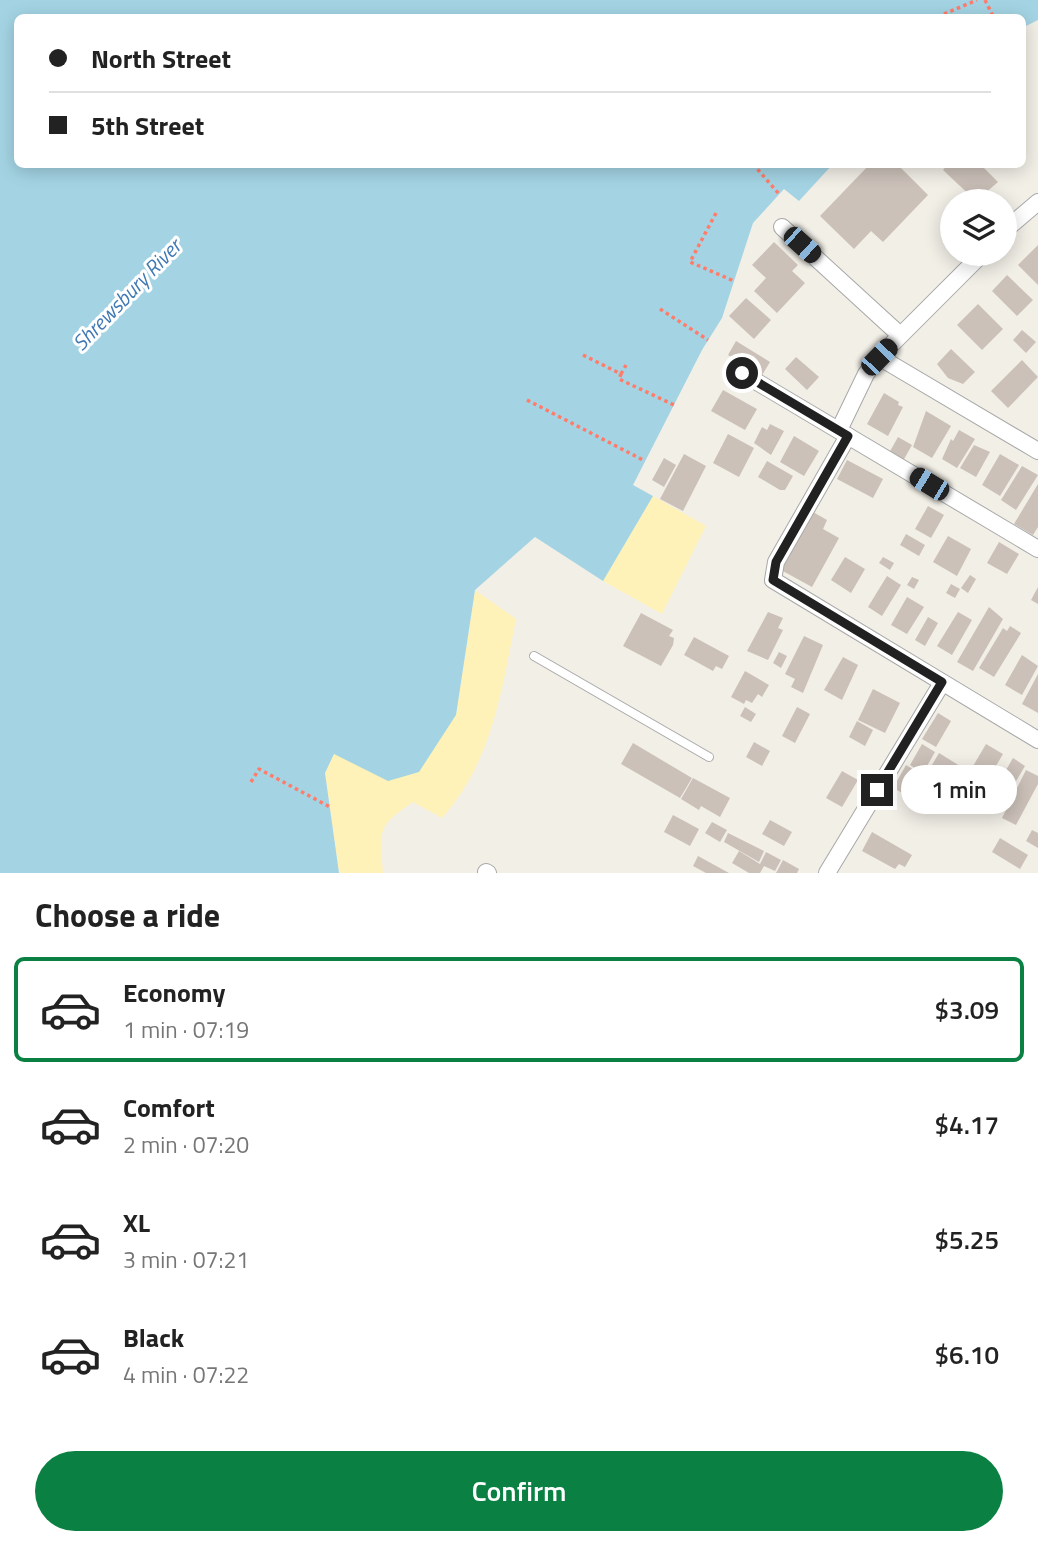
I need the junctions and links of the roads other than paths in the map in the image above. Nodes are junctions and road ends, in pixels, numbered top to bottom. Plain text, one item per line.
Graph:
1 (1038, 202) edge
2 (1017, 220) edge
3 (782, 227) dead end
4 (970, 266) edge
5 (900, 335) junction
6 (879, 357) junction
7 (742, 373) dead end
8 (844, 433) junction
9 (1038, 450) edge
10 (1038, 549) edge
11 (534, 656) dead end
12 (942, 682) junction
13 (1038, 740) edge
14 (709, 757) dead end
15 (827, 873) edge

1 - 2 street
3 - 5 street
4 - 5 street
5 - 6 street
6 - 8 street
6 - 9 street
7 - 8 street
8 - 10 street
8 - 12 street
11 - 14 lane
12 - 13 street
12 - 15 street

